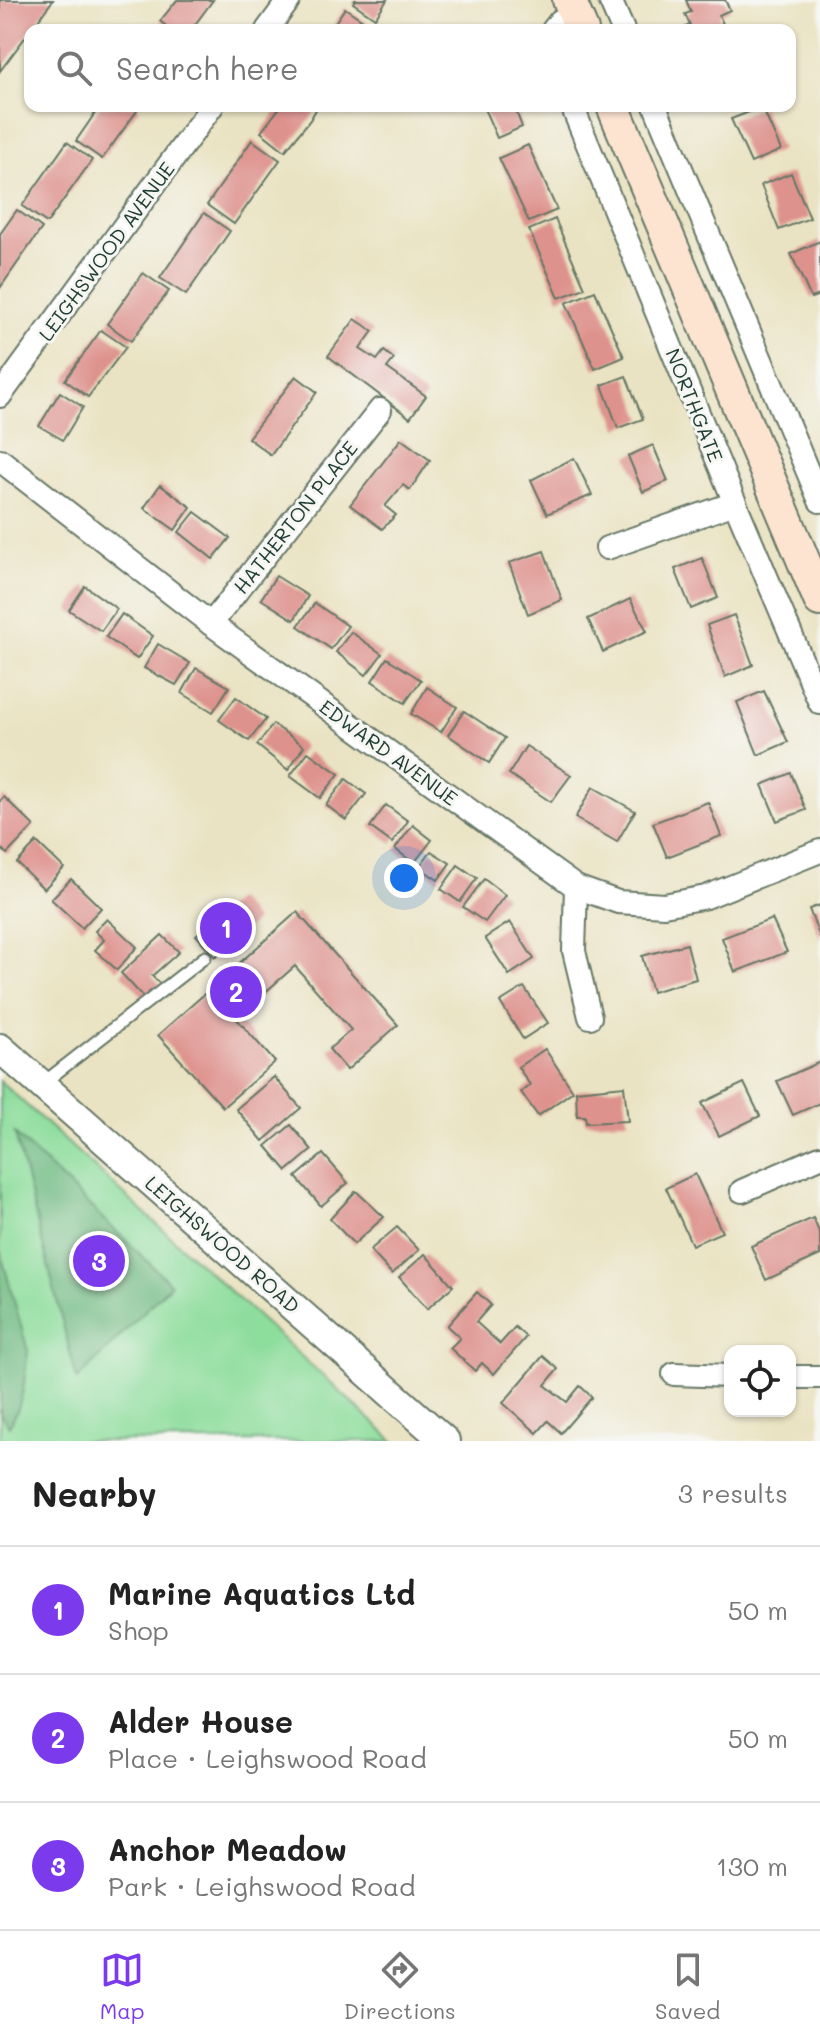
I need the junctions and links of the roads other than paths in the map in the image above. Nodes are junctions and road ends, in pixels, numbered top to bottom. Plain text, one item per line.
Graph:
1 (289, 0) edge
2 (610, 0) edge
3 (271, 24) edge
4 (620, 24) edge
5 (208, 112) edge
6 (574, 112) edge
7 (616, 112) edge
8 (658, 112) edge
9 (0, 396) edge
10 (380, 410) dead end
11 (0, 460) edge
12 (820, 501) edge
13 (735, 503) junction
14 (607, 548) dead end
15 (820, 600) edge
16 (211, 624) junction
17 (820, 703) edge
18 (820, 851) edge
19 (576, 887) junction
20 (205, 957) dead end
21 (590, 1017) dead end
22 (0, 1048) edge
23 (41, 1085) junction
24 (820, 1157) edge
25 (742, 1191) dead end
26 (674, 1374) dead end
27 (724, 1376) edge
28 (796, 1377) edge
29 (820, 1377) edge
30 (442, 1440) edge

1 - 3 street
2 - 4 street
5 - 9 street, LEIGHSWOOD AVENUE
6 - 13 street, NORTHGATE
7 - 15 main road, NORTHGATE
8 - 12 street
10 - 16 street, HATHERTON PLACE
11 - 16 street, EDWARD AVENUE
13 - 14 street
13 - 17 street, NORTHGATE
16 - 19 street, EDWARD AVENUE
18 - 19 street, EDWARD AVENUE
19 - 21 street
20 - 23 lane
22 - 23 street, LEIGHSWOOD ROAD
23 - 30 street, LEIGHSWOOD ROAD
24 - 25 street
26 - 27 street
28 - 29 street

